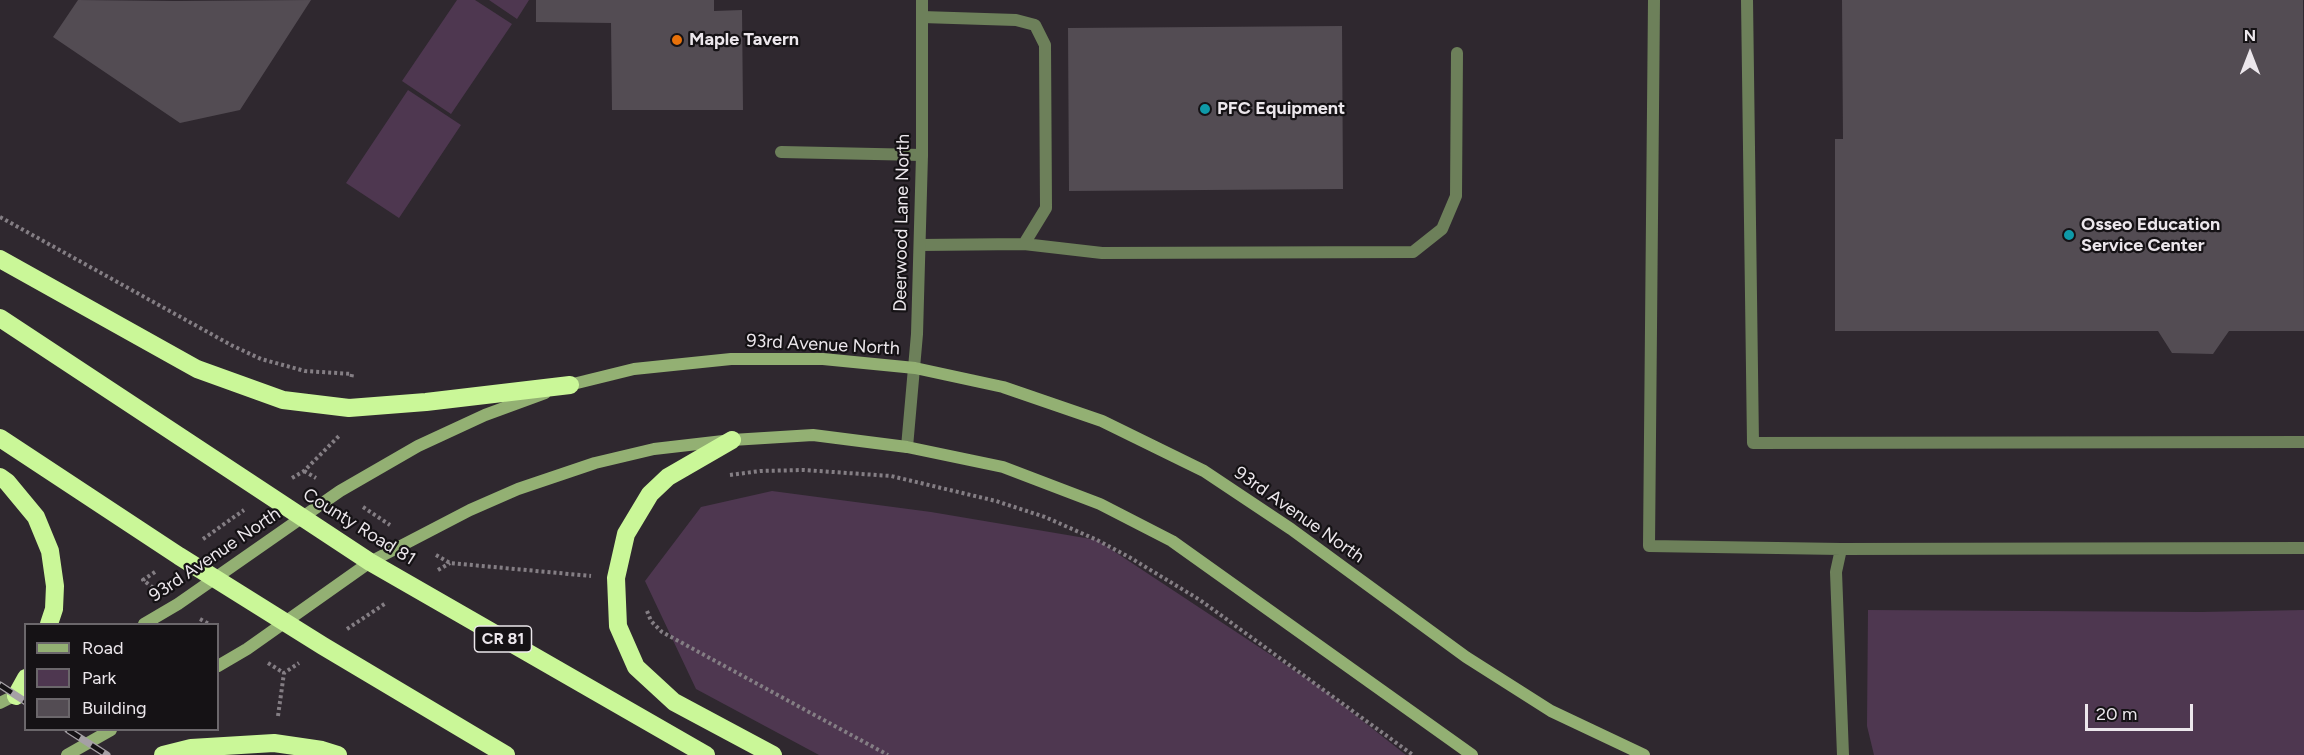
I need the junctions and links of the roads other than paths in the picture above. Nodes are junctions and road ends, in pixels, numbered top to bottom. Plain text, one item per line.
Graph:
1 (922, 0) edge
2 (1654, 0) edge
3 (1748, 0) edge
4 (922, 17) junction
5 (1457, 53) dead end
6 (781, 152) dead end
7 (922, 155) junction
8 (1024, 244) junction
9 (920, 245) junction
10 (0, 259) edge
11 (0, 318) edge
12 (915, 368) junction
13 (570, 385) junction
14 (0, 438) edge
15 (732, 440) junction
16 (2304, 442) edge
17 (908, 447) junction
18 (0, 477) edge
19 (303, 517) junction
20 (2304, 548) edge
21 (1840, 549) junction
22 (370, 562) junction
23 (215, 577) junction
24 (285, 622) junction
25 (49, 623) edge
26 (146, 623) edge
27 (219, 665) edge
28 (24, 681) edge
29 (14, 696) edge
30 (108, 731) edge
31 (67, 755) edge
32 (164, 755) edge
33 (338, 755) edge
34 (506, 755) edge
35 (706, 755) edge
36 (772, 755) edge
37 (1472, 755) edge
38 (1644, 755) edge
39 (1843, 755) edge

1 - 4 street, Deerwood Lane North
2 - 21 street
3 - 16 street
4 - 7 street, Deerwood Lane North
4 - 8 street
5 - 8 street
6 - 7 street
7 - 9 street, Deerwood Lane North
8 - 9 street
9 - 12 street, Deerwood Lane North
10 - 13 highway
11 - 19 highway, County Road 81 / CR 81
12 - 13 street, 93rd Avenue North
12 - 17 street, Deerwood Lane North
12 - 38 street, 93rd Avenue North
13 - 19 street, 93rd Avenue North
14 - 23 highway
15 - 17 street
15 - 22 street
15 - 36 highway
17 - 37 street
18 - 25 highway
19 - 22 highway, County Road 81 / CR 81
19 - 23 street, 93rd Avenue North
20 - 21 street
21 - 39 street
22 - 24 street
22 - 35 highway, County Road 81 / CR 81
23 - 24 highway
23 - 26 street, 93rd Avenue North
24 - 27 street
24 - 34 highway
28 - 29 highway
30 - 31 street
32 - 33 highway

